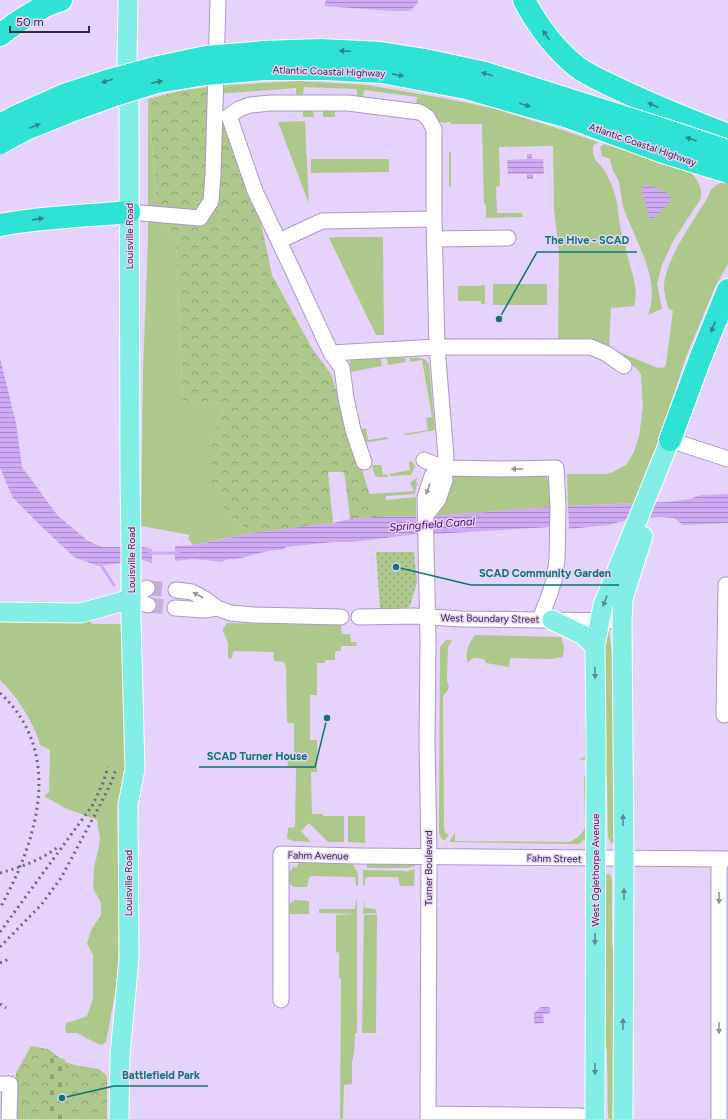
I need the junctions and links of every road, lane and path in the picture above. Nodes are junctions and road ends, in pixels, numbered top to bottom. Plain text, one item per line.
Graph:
1 (61, 0) edge
2 (128, 0) edge
3 (218, 0) edge
4 (524, 0) edge
5 (0, 35) edge
6 (0, 124) edge
7 (728, 135) edge
8 (0, 143) edge
9 (728, 151) edge
10 (728, 172) edge
11 (129, 212) junction
12 (434, 218) junction
13 (0, 225) edge
14 (508, 238) dead end
15 (434, 239) junction
16 (279, 241) junction
17 (728, 290) edge
18 (727, 334) edge
19 (437, 347) junction
20 (331, 353) junction
21 (624, 366) dead end
22 (671, 450) junction
23 (728, 459) edge
24 (424, 460) dead end
25 (364, 462) dead end
26 (443, 468) junction
27 (636, 538) junction
28 (726, 586) dead end
29 (147, 588) dead end
30 (176, 590) tunnel mouth
31 (140, 602) junction
32 (175, 608) tunnel mouth
33 (217, 608) junction
34 (0, 612) edge
35 (428, 616) junction
36 (341, 617) dead end
37 (359, 617) dead end
38 (546, 620) junction
39 (600, 621) junction
40 (622, 621) junction
41 (726, 623) edge
42 (595, 646) junction
43 (724, 714) dead end
44 (428, 856) junction
45 (595, 858) junction
46 (624, 859) junction
47 (724, 859) edge
48 (281, 1000) dead end
49 (5, 1084) edge
50 (428, 1117) edge
51 (9, 1119) edge
52 (119, 1119) edge
53 (594, 1119) edge
54 (623, 1119) edge
55 (719, 1119) edge

1 - 5 highway
2 - 11 main road, Louisville Road
3 - 11 street
7 -> 4 highway
9 -> 6 highway, Atlantic Coastal Highway, bridge
8 -> 10 highway, Atlantic Coastal Highway, bridge
13 -> 11 highway
11 - 31 main road, Louisville Road
12 - 15 street
12 - 16 street
12 - 16 street
14 - 15 street
15 - 19 street
16 - 20 street
17 -> 22 highway
18 - 22 highway
19 - 20 street
19 - 21 street
19 - 26 street
20 - 25 street
22 - 23 street
22 - 27 main road
24 - 26 street
26 - 35 street, Turner Boulevard
38 -> 26 street
27 -> 39 main road, West Oglethorpe Avenue
27 - 40 main road
28 - 41 street
29 - 31 street
33 -> 30 street
31 - 34 main road
31 - 52 main road, Louisville Road
32 - 33 street
33 - 36 street
35 - 37 street, West Boundary Street
35 - 38 street, West Boundary Street
35 - 44 street, Turner Boulevard
38 - 39 street, West Boundary Street
38 - 42 main road
39 - 40 street, West Boundary Street
39 - 42 main road, West Oglethorpe Avenue
46 -> 40 main road
41 - 43 street
42 -> 45 main road, West Oglethorpe Avenue
44 - 45 street, Fahm Street
44 - 48 street, Fahm Avenue
44 - 50 street, Turner Boulevard
45 - 46 street, Fahm Street
45 -> 53 main road, West Oglethorpe Avenue
46 - 47 street, Fahm Street
54 -> 46 main road
47 -> 55 street
49 - 51 street
50 - 53 street

